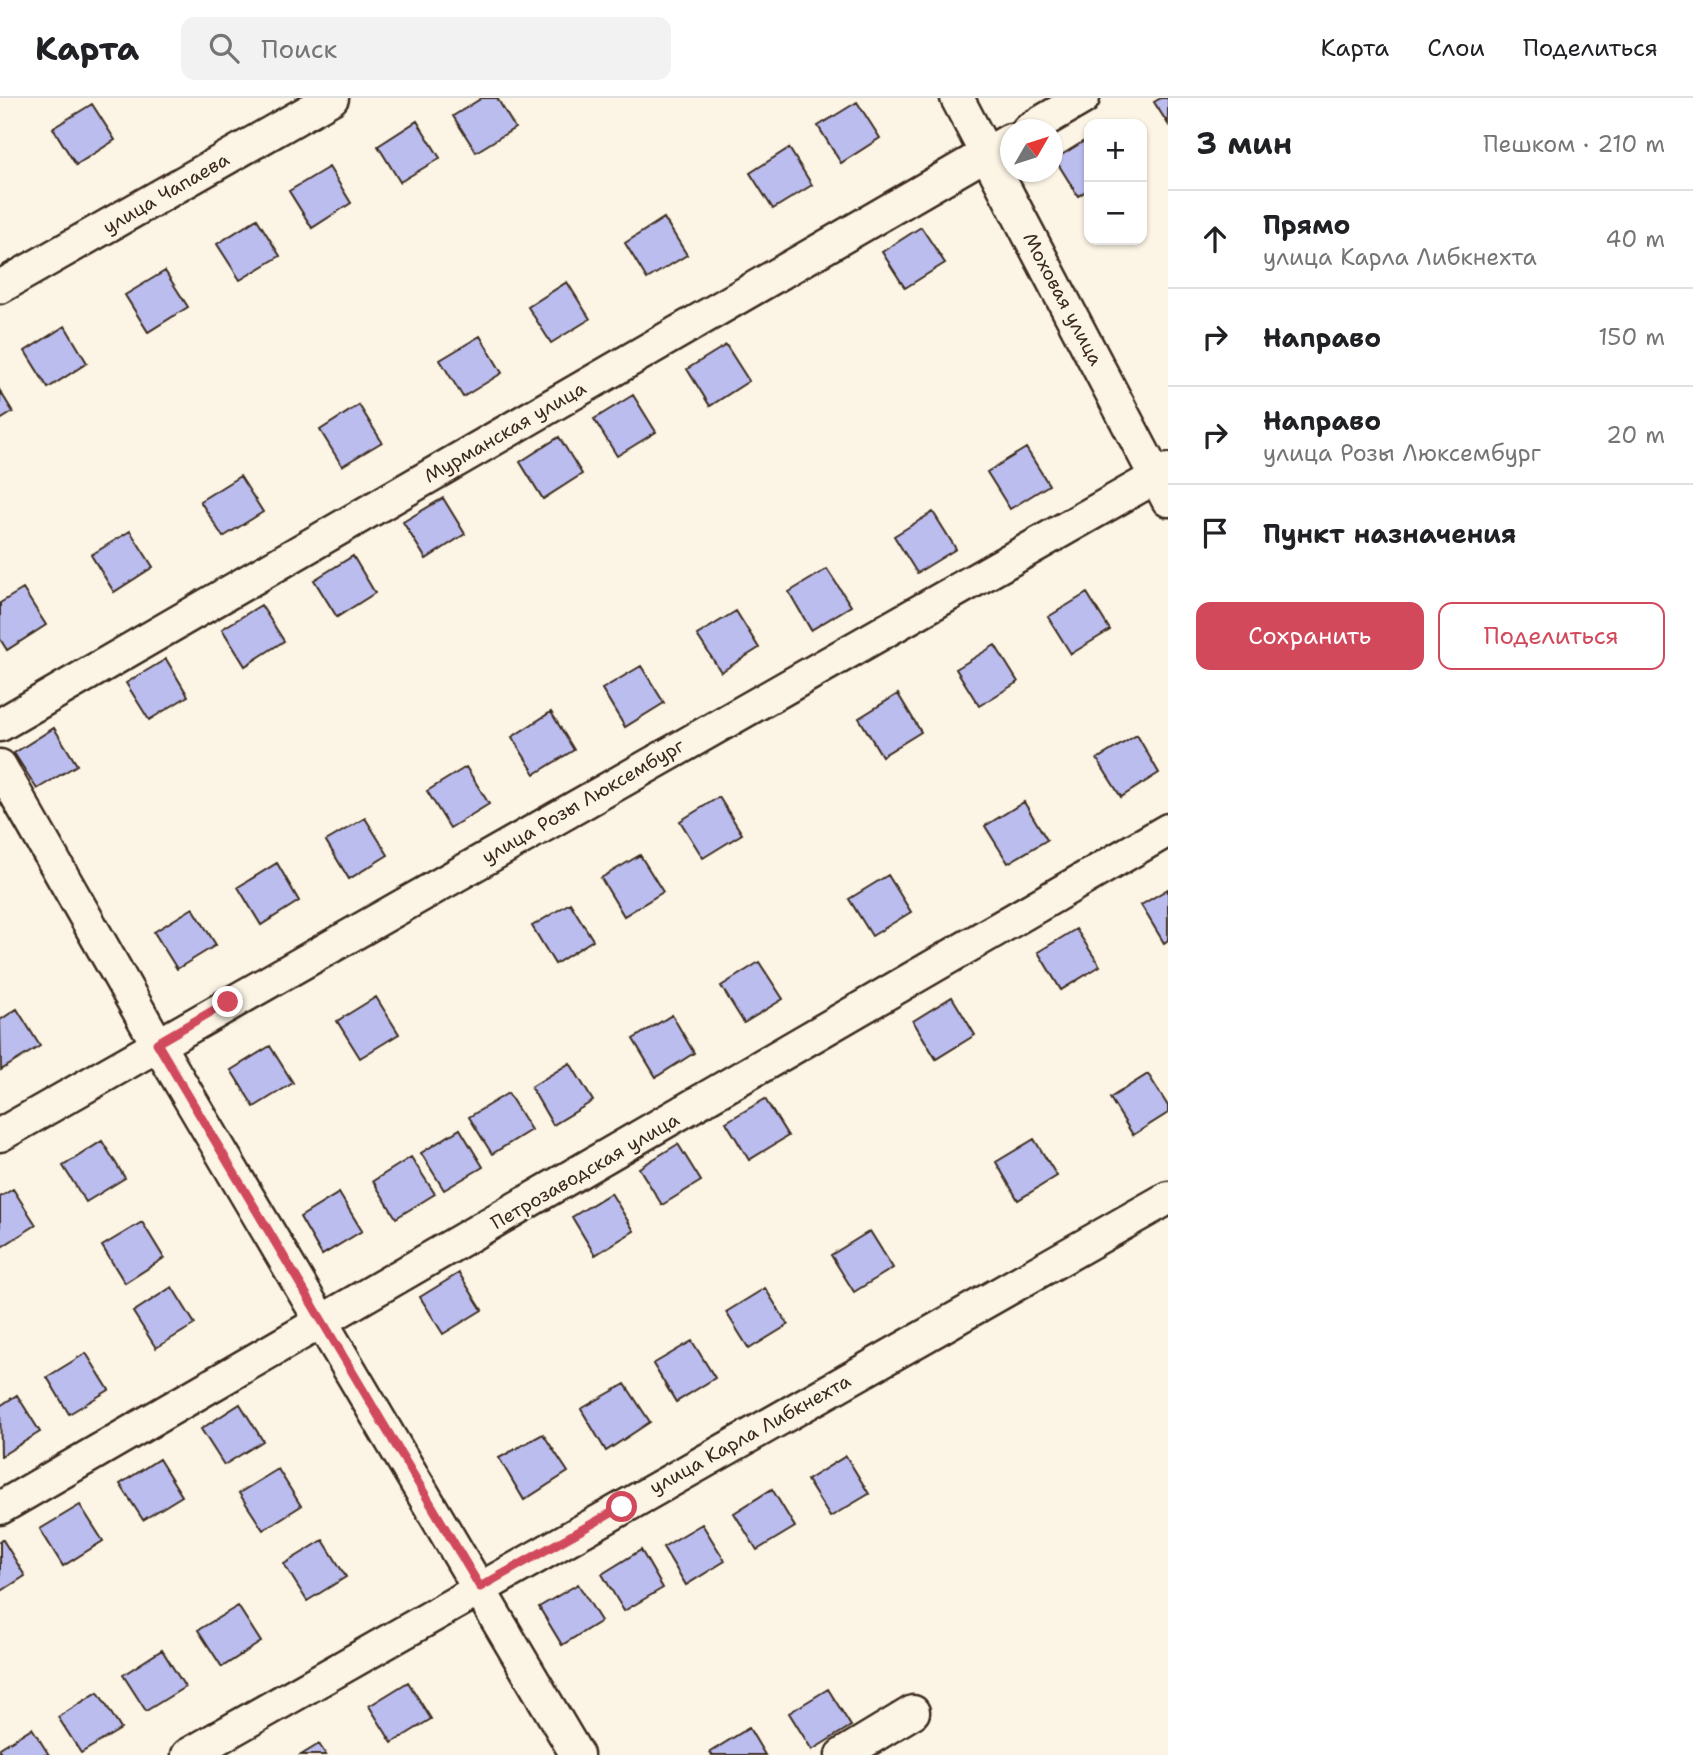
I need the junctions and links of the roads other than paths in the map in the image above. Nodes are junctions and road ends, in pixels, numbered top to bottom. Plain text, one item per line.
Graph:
1 (332, 98) edge
2 (957, 98) edge
3 (1083, 98) edge
4 (1047, 119) edge
5 (998, 147) edge
6 (0, 287) edge
7 (1164, 482) edge
8 (0, 724) edge
9 (0, 766) edge
10 (1168, 830) edge
11 (157, 1043) junction
12 (0, 1135) edge
13 (1168, 1199) edge
14 (323, 1323) junction
15 (0, 1508) edge
16 (480, 1587) junction
17 (913, 1712) dead end
18 (188, 1755) edge
19 (577, 1755) edge
20 (842, 1755) edge

1 - 6 street, улица Чапаева
2 - 5 street, Моховая улица
3 - 4 street
5 - 7 street, Моховая улица
5 - 8 street, Мурманская улица
7 - 11 street, улица Розы Люксембург
9 - 11 street
10 - 14 street, Петрозаводская улица
11 - 12 street, улица Розы Люксембург
11 - 14 street
13 - 16 street, улица Карла Либкнехта
14 - 15 street, Петрозаводская улица
14 - 16 street
16 - 18 street, улица Карла Либкнехта
16 - 19 street
17 - 20 street

